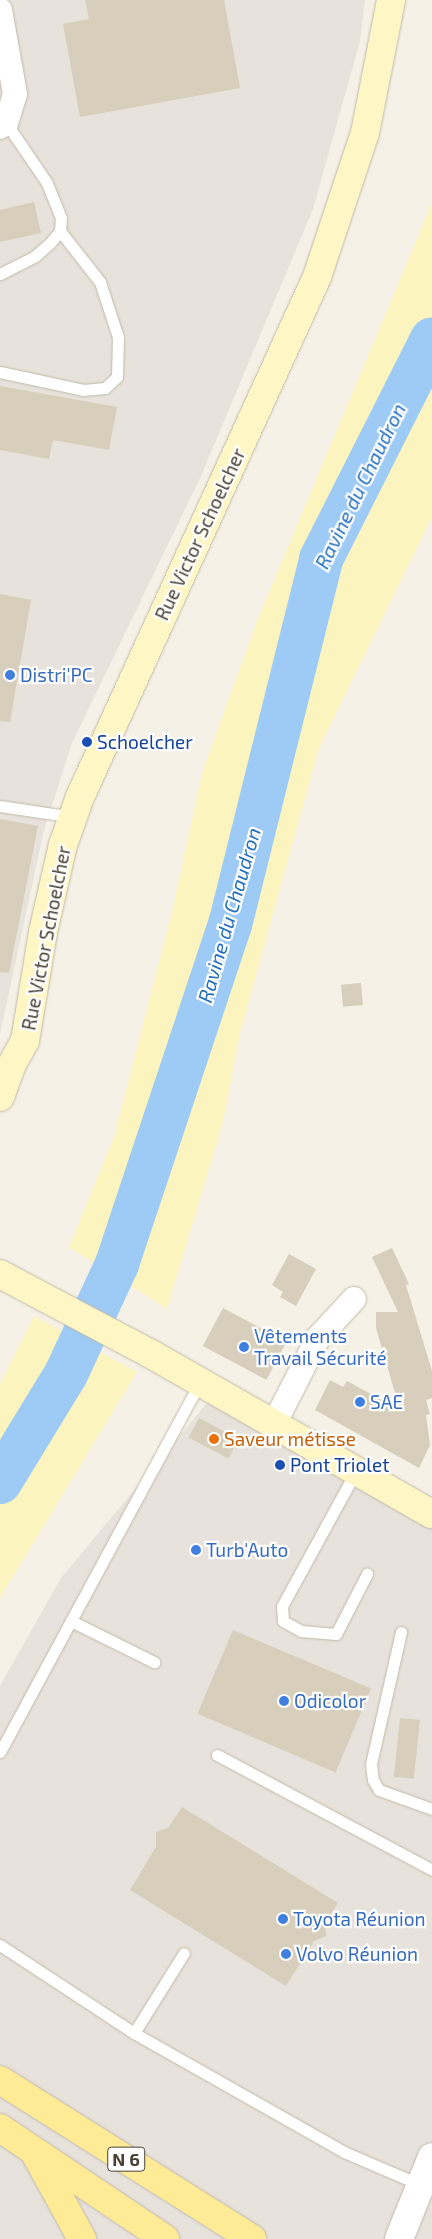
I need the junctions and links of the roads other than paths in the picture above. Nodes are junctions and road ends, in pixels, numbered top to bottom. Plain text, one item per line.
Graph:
1 (391, 0) edge
2 (0, 10) edge
3 (3, 126) edge
4 (60, 231) junction
5 (0, 274) edge
6 (0, 372) edge
7 (0, 806) edge
8 (74, 817) junction
9 (6, 1071) edge
10 (0, 1097) edge
11 (5, 1279) edge
12 (354, 1299) dead end
13 (200, 1382) junction
14 (274, 1424) junction
15 (356, 1471) junction
16 (432, 1514) edge
17 (368, 1574) dead end
18 (71, 1620) junction
19 (401, 1632) dead end
20 (154, 1662) dead end
21 (0, 1752) edge
22 (217, 1755) dead end
23 (432, 1809) edge
24 (432, 1870) edge
25 (0, 1945) edge
26 (184, 1953) dead end
27 (134, 2032) junction
28 (0, 2080) edge
29 (0, 2128) edge
30 (33, 2149) junction
31 (432, 2156) edge
32 (423, 2185) junction
33 (82, 2239) edge
34 (165, 2239) edge
35 (252, 2239) edge
36 (399, 2239) edge

1 - 8 main road, Rue Victor Schoelcher
2 - 3 street
3 - 4 lane
4 - 5 lane
4 - 6 lane
7 - 8 lane
8 - 9 main road, Rue Victor Schoelcher
9 - 10 main road, Rue Victor Schoelcher
11 - 13 main road
12 - 14 street
13 - 14 main road
13 - 18 lane
14 - 15 main road
15 - 16 main road
15 - 17 lane
18 - 20 lane
18 - 21 lane
19 - 23 lane
22 - 24 lane
25 - 27 lane
26 - 27 lane
27 - 32 lane
28 - 35 main road, N 6
29 - 30 main road, N 6
30 - 33 main road
30 - 34 main road, N 6
31 - 32 street
32 - 36 street

